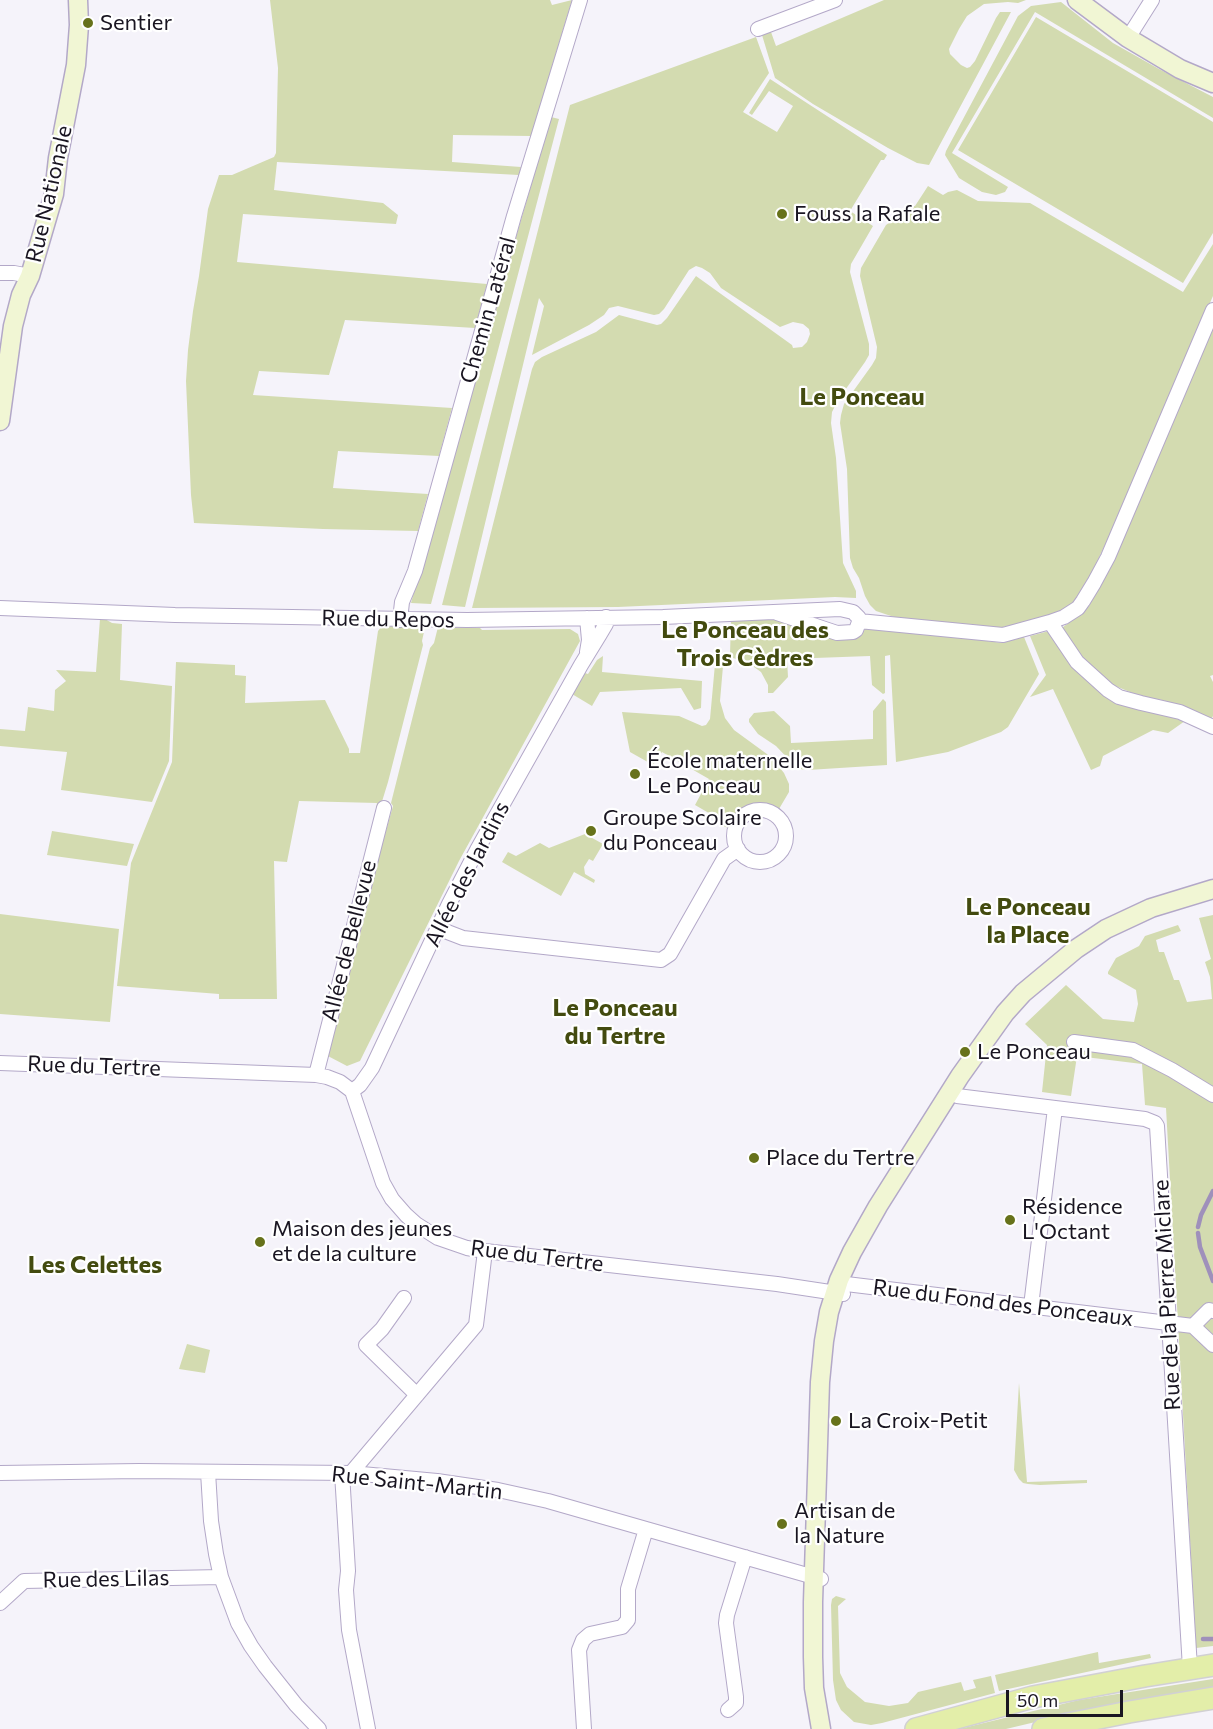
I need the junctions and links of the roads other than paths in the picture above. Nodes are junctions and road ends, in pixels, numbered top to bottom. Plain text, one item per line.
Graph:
1 (78, 0) edge
2 (580, 0) edge
3 (1077, 0) edge
4 (1152, 0) edge
5 (826, 2) edge
6 (758, 29) dead end
7 (1128, 38) junction
8 (1213, 83) edge
9 (0, 273) edge
10 (30, 276) junction
11 (1213, 310) edge
12 (0, 421) edge
13 (0, 608) edge
14 (777, 613) junction
15 (606, 617) junction
16 (587, 618) junction
17 (400, 620) junction
18 (859, 621) junction
19 (1050, 622) junction
20 (585, 657) junction
21 (1213, 727) edge
22 (384, 808) dead end
23 (738, 849) dead end
24 (1213, 889) edge
25 (1213, 897) edge
26 (437, 928) junction
27 (1074, 1042) dead end
28 (0, 1063) edge
29 (316, 1075) junction
30 (352, 1091) junction
31 (1213, 1095) edge
32 (957, 1096) junction
33 (1055, 1108) junction
34 (485, 1251) junction
35 (841, 1288) junction
36 (404, 1298) dead end
37 (1031, 1306) junction
38 (1213, 1311) edge
39 (1169, 1323) junction
40 (1193, 1326) junction
41 (1213, 1346) edge
42 (417, 1395) junction
43 (208, 1472) junction
44 (0, 1473) edge
45 (347, 1473) junction
46 (646, 1529) junction
47 (745, 1557) junction
48 (221, 1577) junction
49 (818, 1578) junction
50 (0, 1603) edge
51 (1213, 1665) edge
52 (1190, 1668) junction
53 (1213, 1698) edge
54 (728, 1710) dead end
55 (319, 1729) edge
56 (368, 1729) edge
57 (584, 1729) edge
58 (821, 1729) edge
59 (830, 1729) edge
60 (916, 1729) edge
61 (1043, 1729) edge

1 - 10 street, Rue Nationale
2 - 17 street, Chemin Latéral
3 - 7 street
4 - 7 street
5 - 6 street
7 - 8 street
9 - 10 street
10 - 12 street, Rue Nationale
11 - 19 street
13 - 17 street, Rue du Repos
14 - 15 street, Rue du Repos
14 - 18 street, Rue du Repos
14 - 18 street, Rue du Repos
15 - 16 street, Rue du Repos
15 - 20 street, Allée des Jardins
16 - 17 street, Rue du Repos
16 - 20 street, Allée des Jardins
18 - 19 street
19 - 21 street
20 - 26 street, Allée des Jardins
22 - 29 street, Allée de Bellevue
23 - 26 street
24 - 35 street
25 - 32 street
26 - 30 street, Allée des Jardins
27 - 31 street
28 - 29 street, Rue du Tertre
29 - 30 street, Rue du Tertre
30 - 34 street, Rue du Tertre
32 - 33 street, Rue de la Pierre Miclare
32 - 35 street
33 - 37 street
33 - 39 street, Rue de la Pierre Miclare
34 - 35 street, Rue du Tertre
34 - 42 street
35 - 37 street, Rue du Fond des Ponceaux
35 - 49 street
36 - 42 street
37 - 39 street, Rue du Fond des Ponceaux
38 - 40 street
39 - 40 street, Rue du Fond des Ponceaux
39 - 52 street, Rue de la Pierre Miclare
40 - 41 street
42 - 45 street
43 - 44 street, Rue Saint-Martin
43 - 45 street, Rue Saint-Martin
43 - 48 street
45 - 46 street, Rue Saint-Martin
45 - 56 street
46 - 47 street, Rue Saint-Martin
46 - 57 street
47 - 49 street, Rue Saint-Martin
47 - 54 street
48 - 50 street, Rue des Lilas
48 - 55 street
49 - 58 street
49 - 59 street
51 - 52 main road
52 - 60 main road
53 - 61 main road

